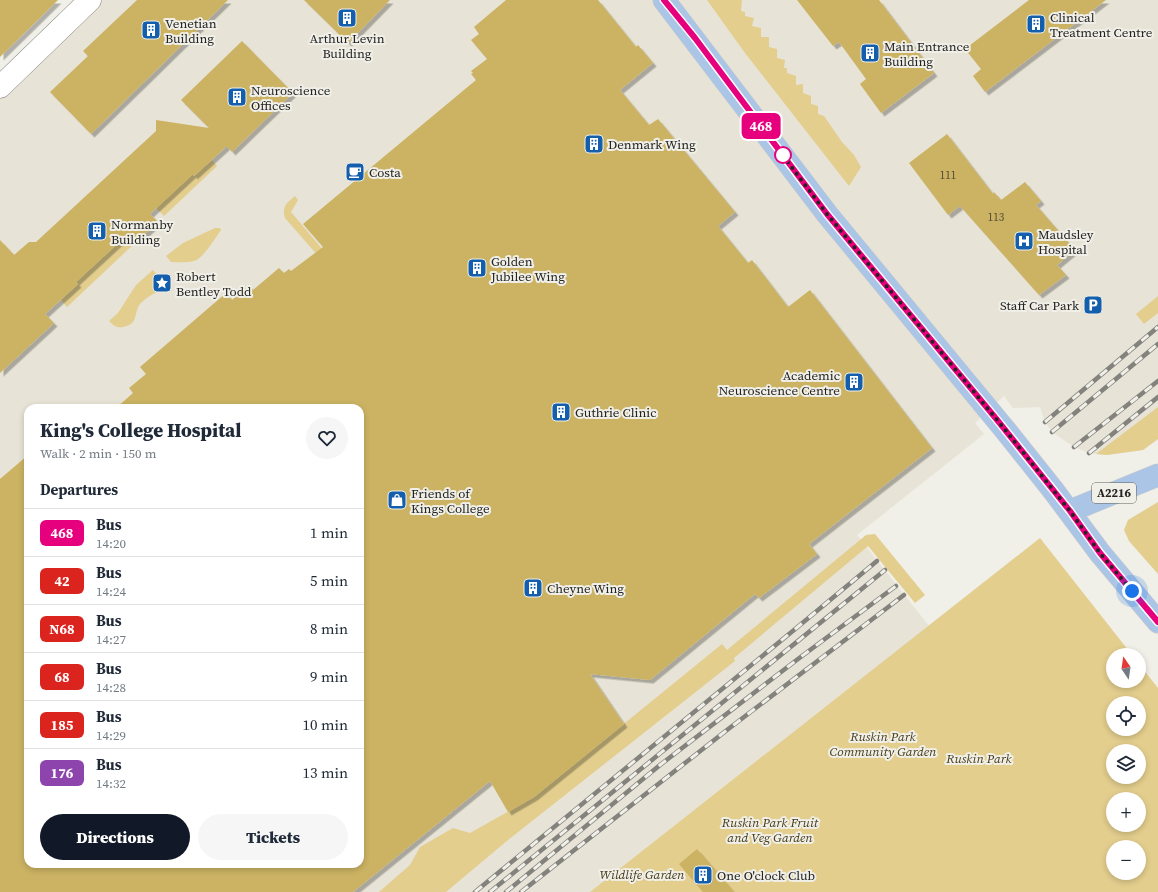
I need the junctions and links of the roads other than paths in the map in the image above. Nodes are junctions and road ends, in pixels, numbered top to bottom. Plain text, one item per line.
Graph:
1 (90, 0) edge
2 (664, 0) edge
3 (0, 87) edge
4 (1158, 475) edge
5 (1070, 511) junction
6 (1158, 622) edge

1 - 3 street
2 - 5 main road, bridge
4 - 5 main road, A2216
5 - 6 main road

